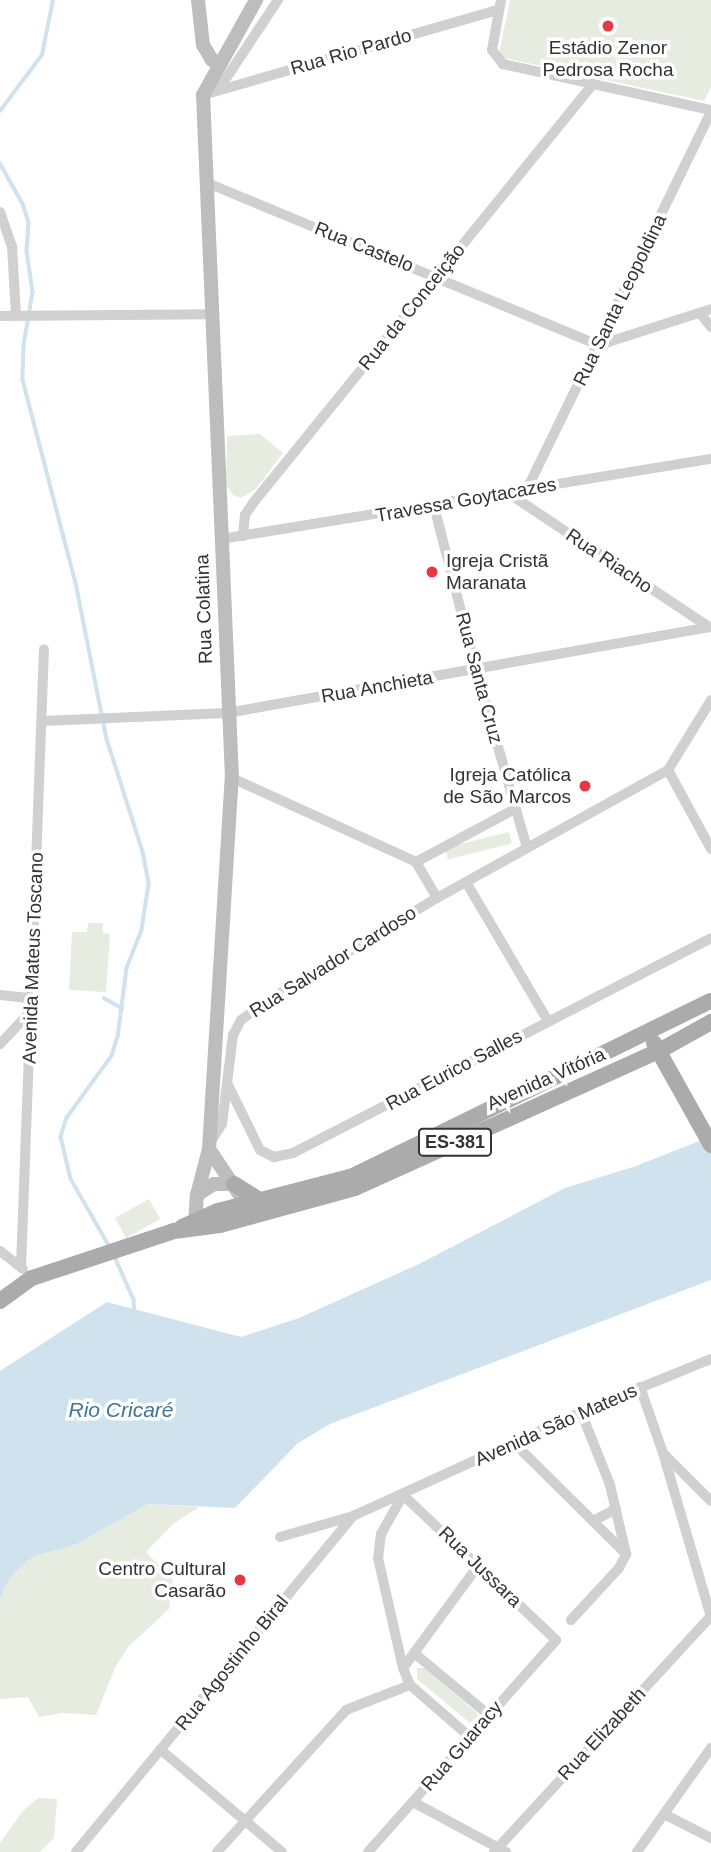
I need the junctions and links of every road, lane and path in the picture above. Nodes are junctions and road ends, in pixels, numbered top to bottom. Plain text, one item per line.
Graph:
1 (198, 0) edge
2 (256, 0) edge
3 (278, 0) edge
4 (500, 5) edge
5 (220, 65) junction
6 (593, 84) junction
7 (219, 89) junction
8 (203, 95) junction
9 (711, 110) edge
10 (205, 182) junction
11 (0, 212) edge
12 (436, 277) junction
13 (706, 311) edge
14 (210, 314) junction
15 (25, 315) junction
16 (0, 316) edge
17 (711, 327) edge
18 (599, 345) junction
19 (711, 459) edge
20 (527, 489) junction
21 (508, 493) junction
22 (434, 506) junction
23 (244, 515) junction
24 (220, 517) junction
25 (243, 536) junction
26 (221, 538) junction
27 (710, 628) edge
28 (44, 649) dead end
29 (476, 670) junction
30 (711, 700) edge
31 (227, 713) junction
32 (43, 720) junction
33 (668, 770) junction
34 (232, 778) junction
35 (515, 809) junction
36 (527, 848) junction
37 (711, 849) edge
38 (416, 862) junction
39 (466, 882) junction
40 (437, 898) junction
41 (709, 944) edge
42 (0, 995) edge
43 (31, 998) junction
44 (711, 1001) edge
45 (30, 1012) junction
46 (548, 1021) junction
47 (711, 1021) edge
48 (648, 1031) junction
49 (0, 1044) edge
50 (659, 1051) junction
51 (228, 1085) junction
52 (709, 1140) edge
53 (210, 1146) junction
54 (234, 1184) junction
55 (197, 1195) junction
56 (260, 1200) junction
57 (245, 1211) junction
58 (195, 1224) junction
59 (0, 1251) edge
60 (26, 1273) junction
61 (0, 1301) edge
62 (711, 1359) edge
63 (640, 1388) junction
64 (581, 1412) junction
65 (514, 1443) junction
66 (663, 1453) junction
67 (403, 1494) junction
68 (711, 1501) edge
69 (616, 1509) junction
70 (353, 1516) junction
71 (593, 1521) junction
72 (280, 1537) dead end
73 (626, 1554) junction
74 (478, 1566) junction
75 (711, 1617) edge
76 (571, 1620) dead end
77 (556, 1640) joint
78 (414, 1653) junction
79 (403, 1668) junction
80 (410, 1685) junction
81 (489, 1716) junction
82 (470, 1737) junction
83 (711, 1748) edge
84 (160, 1750) junction
85 (413, 1802) junction
86 (664, 1814) junction
87 (245, 1821) junction
88 (711, 1838) edge
89 (499, 1851) edge
90 (76, 1852) edge
91 (217, 1852) edge
92 (282, 1852) edge
93 (368, 1852) edge
94 (637, 1852) edge

1 - 5 main road
2 - 5 main road
3 - 7 street
4 - 6 street
4 - 7 street, Rua Rio Pardo
5 - 8 main road
6 - 9 street
6 - 12 street, Rua da Conceição
7 - 8 street, Rua Rio Pardo
8 - 10 main road, Rua Colatina
9 - 18 street, Rua Santa Leopoldina
10 - 12 street, Rua Castelo
10 - 14 main road, Rua Colatina
11 - 15 street
12 - 18 street, Rua Castelo
12 - 23 street, Rua da Conceição
13 - 17 street
13 - 18 street
14 - 15 street
14 - 24 main road, Rua Colatina
15 - 16 street
18 - 20 street, Rua Santa Leopoldina
19 - 20 street, Travessa Goytacazes
20 - 21 street, Travessa Goytacazes
21 - 22 street, Travessa Goytacazes
21 - 27 street, Rua Riacho
22 - 25 street, Travessa Goytacazes
22 - 29 street, Rua Santa Cruz
23 - 24 street
23 - 25 street
24 - 26 main road, Rua Colatina
25 - 26 street, Travessa Goytacazes
26 - 31 main road, Rua Colatina
27 - 29 street, Rua Anchieta
28 - 32 street, Avenida Mateus Toscano
29 - 31 street, Rua Anchieta
29 - 35 street, Rua Santa Cruz
30 - 33 street
31 - 32 street, Rua Anchieta
31 - 34 main road, Rua Colatina
32 - 43 street, Avenida Mateus Toscano
33 - 36 street, Rua Salvador Cardoso
33 - 37 street
34 - 38 street
34 - 53 main road, Rua Colatina
35 - 36 street, Rua Santa Cruz
35 - 38 street
36 - 39 street, Rua Salvador Cardoso
38 - 40 street
39 - 40 street, Rua Salvador Cardoso
39 - 46 street
40 - 51 street, Rua Salvador Cardoso
41 - 46 street, Rua Eurico Salles
42 - 43 street
43 - 45 street, Avenida Mateus Toscano
44 - 48 main road, Avenida Vitória
45 - 49 street
45 - 60 street, Avenida Mateus Toscano
46 - 51 street, Rua Eurico Salles
47 - 50 main road, Avenida Vitória
48 - 50 main road
48 - 56 main road, Avenida Vitória / ES-381
50 - 52 main road
50 - 57 main road, Avenida Vitória / ES-381
51 - 53 street, Rua Salvador Cardoso
53 - 54 main road
53 - 55 main road, Rua Colatina
54 - 55 main road
54 - 56 main road
54 - 57 main road
55 - 58 main road, Rua Colatina
56 - 57 main road, Avenida Vitória / ES-381
57 - 58 main road, Avenida Vitória
58 - 60 main road, Avenida Vitória
59 - 60 street
60 - 61 main road, Avenida Vitória
62 - 63 street, Avenida São Mateus
63 - 64 street, Avenida São Mateus
63 - 66 street
64 - 65 street, Avenida São Mateus
64 - 69 street
65 - 67 street, Avenida São Mateus
65 - 71 street
66 - 68 street
66 - 75 street
67 - 70 street, Rua Agostinho Biral
67 - 74 street, Rua Jussara
67 - 79 street
69 - 71 street
69 - 73 street
70 - 72 street
70 - 84 street, Rua Agostinho Biral
71 - 73 street
73 - 76 street
74 - 77 street, Rua Jussara
74 - 78 street
75 - 89 street, Rua Elizabeth
77 - 81 street, Rua Guaracy
78 - 79 street
78 - 81 street
79 - 80 street
80 - 82 street
80 - 87 street
81 - 82 street, Rua Guaracy
82 - 85 street, Rua Guaracy
83 - 86 street
84 - 87 street
84 - 90 street, Rua Agostinho Biral
85 - 89 street
85 - 93 street, Rua Guaracy
86 - 88 street
86 - 94 street
87 - 91 street
87 - 92 street

